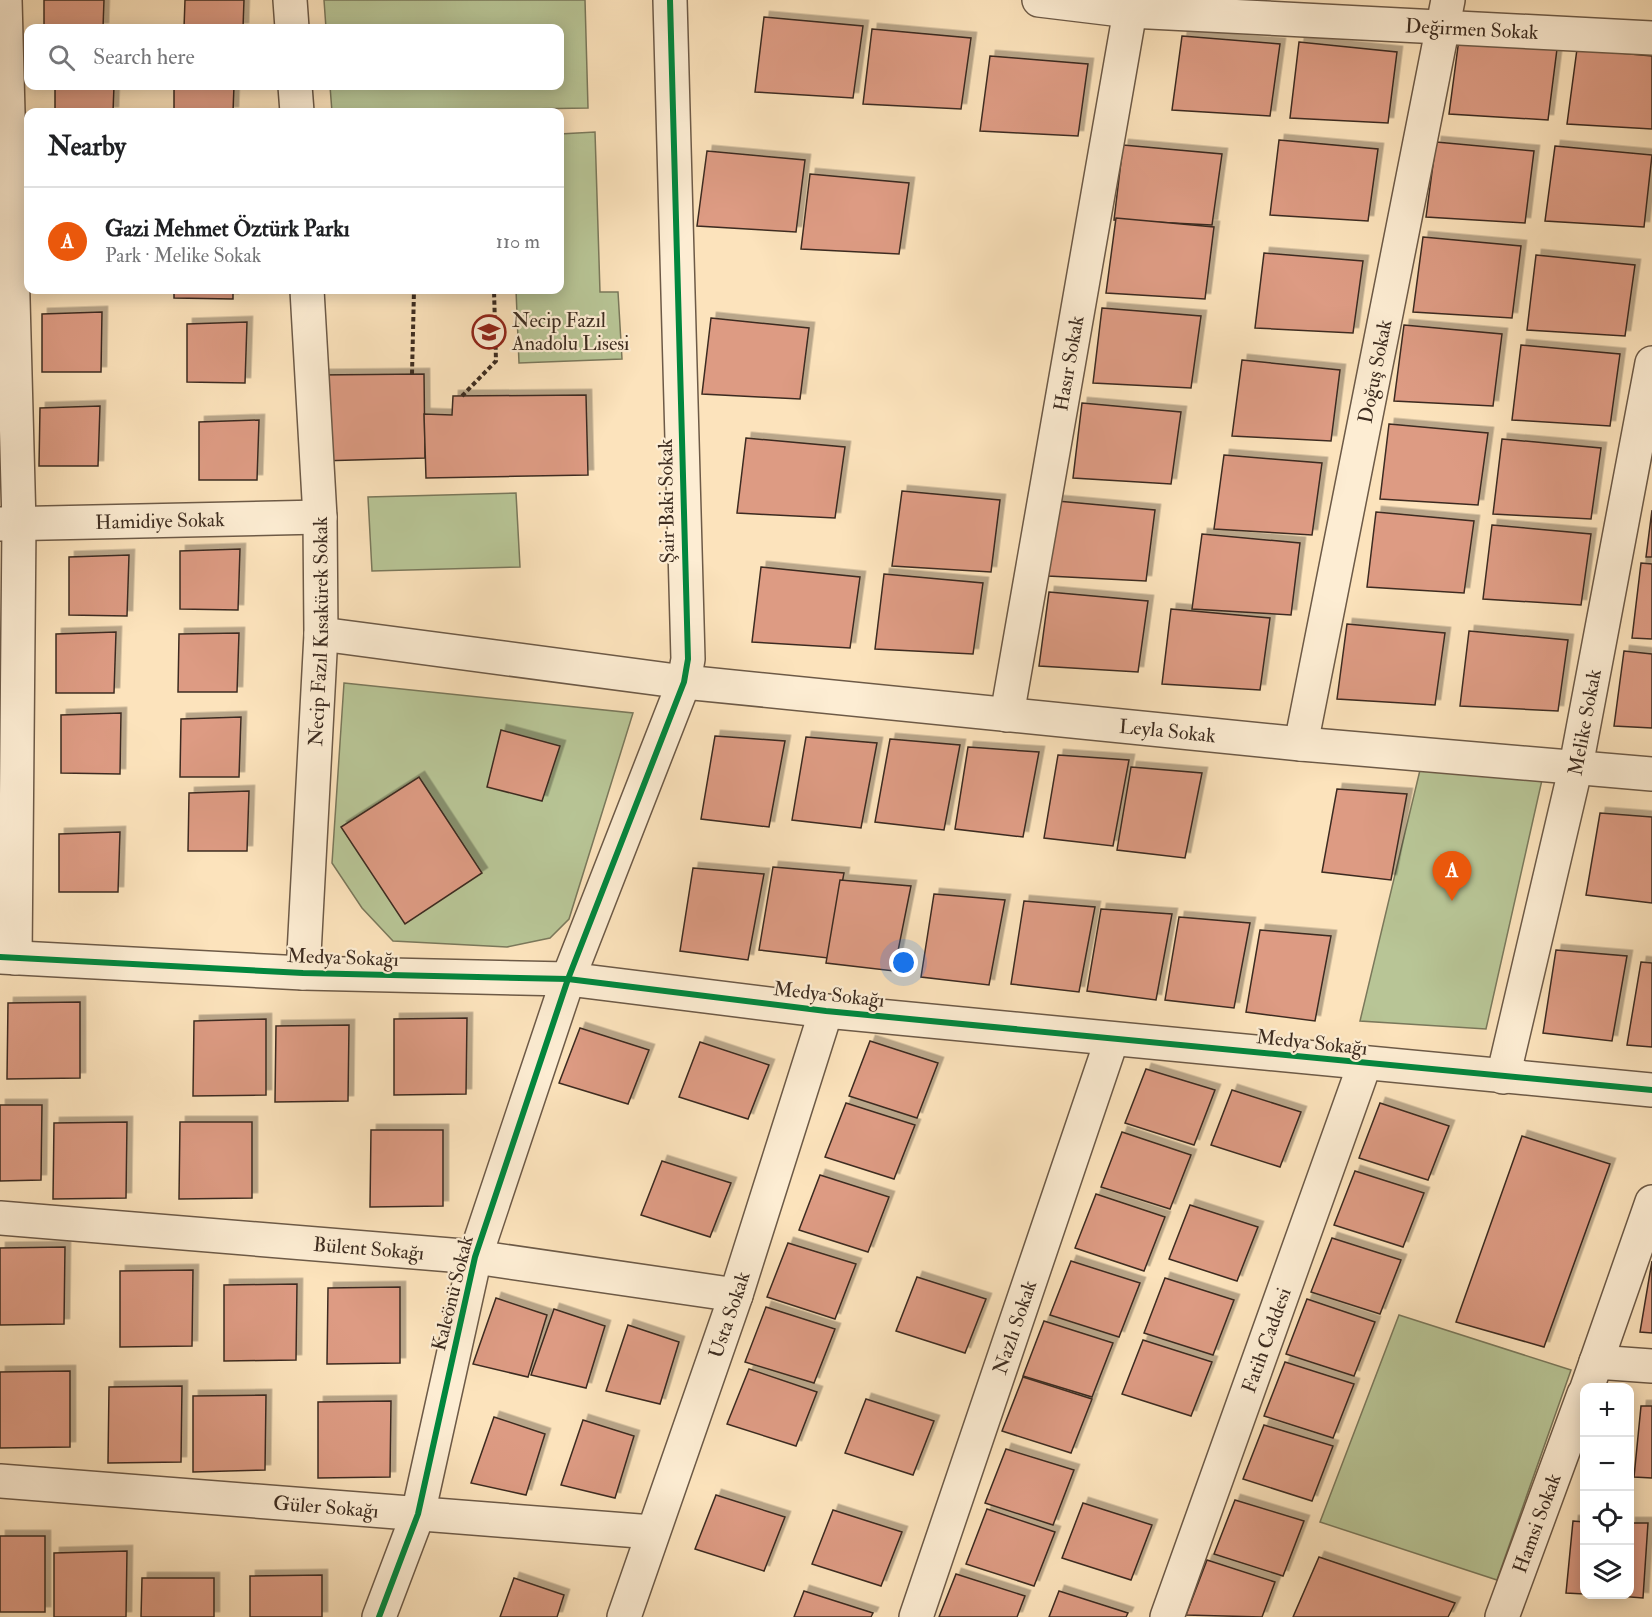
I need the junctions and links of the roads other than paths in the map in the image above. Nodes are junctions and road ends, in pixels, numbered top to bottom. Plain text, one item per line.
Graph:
1 (5, 0) edge
2 (290, 0) edge
3 (670, 0) edge
4 (1039, 0) edge
5 (1130, 11) junction
6 (1445, 14) edge
7 (292, 24) edge
8 (1652, 38) edge
9 (295, 90) edge
10 (297, 108) edge
11 (307, 294) edge
12 (1652, 363) edge
13 (320, 518) junction
14 (10, 524) edge
15 (321, 634) junction
16 (684, 682) junction
17 (1007, 715) junction
18 (1301, 744) junction
19 (1576, 766) junction
20 (1652, 774) edge
21 (7, 958) edge
22 (303, 973) junction
23 (568, 979) junction
24 (826, 1011) junction
25 (1112, 1038) junction
26 (1365, 1064) junction
27 (1503, 1077) junction
28 (1652, 1090) edge
29 (1652, 1202) edge
30 (0, 1218) edge
31 (475, 1257) junction
32 (735, 1295) junction
33 (1652, 1366) edge
34 (1592, 1375) edge
35 (1580, 1405) edge
36 (0, 1480) edge
37 (418, 1514) junction
38 (652, 1532) junction
39 (380, 1617) edge
40 (624, 1617) edge
41 (916, 1617) edge
42 (1167, 1617) edge
43 (1503, 1617) edge

1 - 14 street
2 - 7 street
3 - 16 street, Şair Baki Sokak
4 - 5 street, Değirmen Sokak
5 - 6 street, Değirmen Sokak
5 - 17 street, Hasır Sokak
6 - 8 street, Değirmen Sokak
6 - 18 street, Doğuş Sokak
9 - 10 street
11 - 13 street, Necip Fazıl Kısakürek Sokak
12 - 19 street, Melike Sokak
13 - 14 street, Hamidiye Sokak
13 - 15 street, Necip Fazıl Kısakürek Sokak
14 - 21 street
15 - 16 street, Leyla Sokak
15 - 22 street, Necip Fazıl Kısakürek Sokak
16 - 17 street, Leyla Sokak
16 - 23 street, Şair Baki Sokak
17 - 18 street, Leyla Sokak
18 - 19 street, Leyla Sokak
19 - 20 street, Leyla Sokak
19 - 27 street, Melike Sokak
21 - 22 street, Medya Sokağı
22 - 23 street, Medya Sokağı
23 - 24 street, Medya Sokağı
23 - 31 street, Kaleönü Sokak
24 - 25 street, Medya Sokağı
24 - 32 street, Usta Sokak
25 - 26 street, Medya Sokağı
25 - 41 street, Nazlı Sokak
26 - 27 street, Medya Sokağı
26 - 42 street, Fatih Caddesi
27 - 28 street, Medya Sokağı
29 - 34 street
30 - 31 street, Bülent Sokağı
31 - 32 street, Bülent Sokağı
31 - 37 street, Kaleönü Sokak
32 - 38 street, Usta Sokak
33 - 34 street
35 - 43 street, Hamsi Sokak
36 - 37 street, Güler Sokağı
37 - 38 street, Güler Sokağı
37 - 39 street, Kaleönü Sokak
38 - 40 street, Usta Sokak

